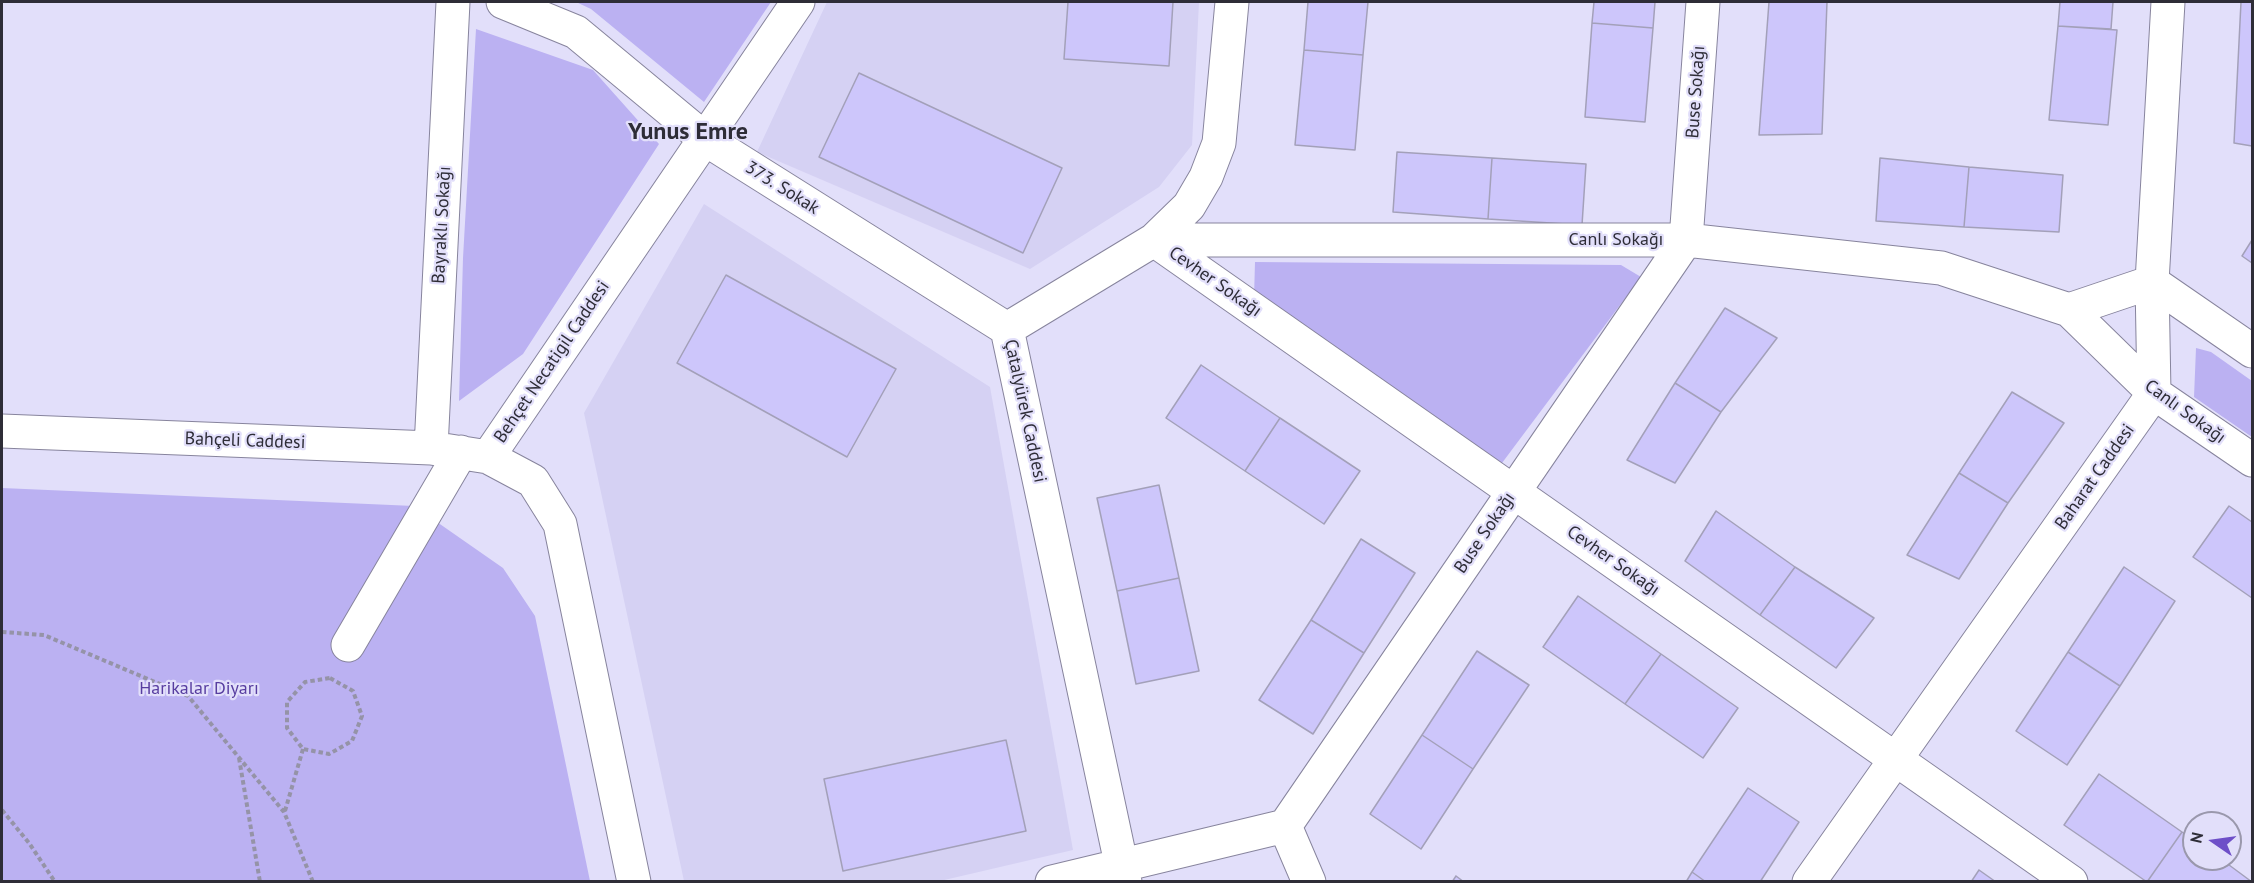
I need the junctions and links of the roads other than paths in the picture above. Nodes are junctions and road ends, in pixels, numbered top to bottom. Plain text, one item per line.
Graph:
1 (453, 2) edge
2 (503, 2) edge
3 (798, 2) edge
4 (1232, 2) edge
5 (1703, 2) edge
6 (2168, 2) edge
7 (705, 139) junction
8 (1155, 240) junction
9 (1686, 240) junction
10 (2152, 282) junction
11 (2069, 310) junction
12 (1007, 329) junction
13 (2253, 351) edge
14 (2154, 393) junction
15 (2, 431) edge
16 (460, 452) junction
17 (2253, 460) edge
18 (1514, 491) junction
19 (348, 645) dead end
20 (1896, 759) junction
21 (1285, 826) junction
22 (1123, 873) edge
23 (634, 882) edge
24 (1052, 882) edge
25 (1309, 882) edge
26 (1809, 882) edge
27 (2071, 882) edge

1 - 16 street, Bayraklı Sokağı
2 - 7 street, 373. Sokak
3 - 7 street, Behçet Necatigil Caddesi
4 - 8 street, Çatalyürek Caddesi
5 - 9 street, Buse Sokağı
6 - 10 street
7 - 12 street, 373. Sokak
7 - 16 street, Behçet Necatigil Caddesi
8 - 9 street, Canlı Sokağı
8 - 12 street, Çatalyürek Caddesi
8 - 18 street, Cevher Sokağı
9 - 11 street, Canlı Sokağı
9 - 18 street, Buse Sokağı
10 - 11 street
10 - 13 street
10 - 14 street
11 - 14 street, Canlı Sokağı
12 - 22 street, Çatalyürek Caddesi
14 - 17 street, Canlı Sokağı
14 - 20 street, Baharat Caddesi
15 - 16 street, Bahçeli Caddesi
16 - 19 street
16 - 23 street, Behçet Necatigil Caddesi
18 - 20 street, Cevher Sokağı
18 - 21 street, Buse Sokağı
20 - 26 street, Baharat Caddesi
20 - 27 street, Cevher Sokağı
21 - 22 street
21 - 25 street
22 - 24 street

